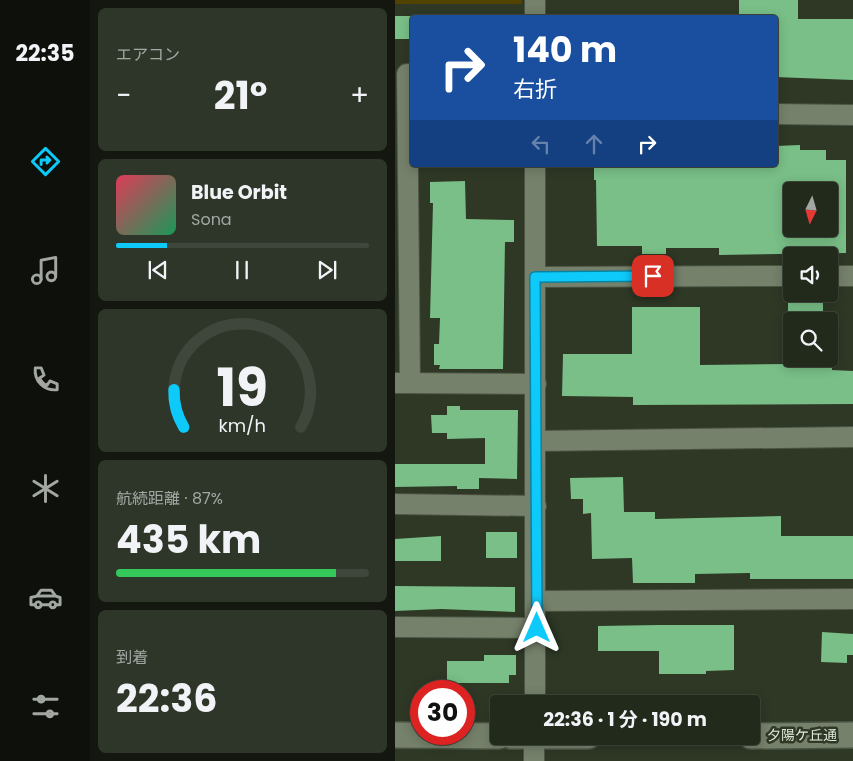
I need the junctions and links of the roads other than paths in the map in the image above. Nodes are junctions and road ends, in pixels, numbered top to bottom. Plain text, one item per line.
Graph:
1 (535, 0) edge
2 (535, 15) edge
3 (405, 74) edge
4 (778, 114) edge
5 (853, 115) edge
6 (535, 167) edge
7 (783, 276) edge
8 (838, 276) edge
9 (853, 276) edge
10 (535, 277) junction
11 (403, 383) edge
12 (536, 384) junction
13 (853, 437) edge
14 (536, 441) junction
15 (395, 504) edge
16 (536, 506) junction
17 (853, 599) edge
18 (537, 601) junction
19 (395, 627) edge
20 (537, 628) junction
21 (535, 695) edge
22 (395, 735) edge
23 (853, 735) edge
24 (490, 736) edge
25 (760, 736) edge
26 (534, 745) edge
27 (534, 761) edge

1 - 2 street
3 - 11 street
4 - 5 street
6 - 10 street
7 - 10 street
8 - 9 street
10 - 12 street
11 - 12 street
12 - 14 street
13 - 14 street
14 - 16 street
15 - 16 street
16 - 18 street
17 - 18 street
18 - 20 street
19 - 20 street
20 - 21 street
22 - 24 street
23 - 25 street, 夕陽ケ丘通
26 - 27 street

